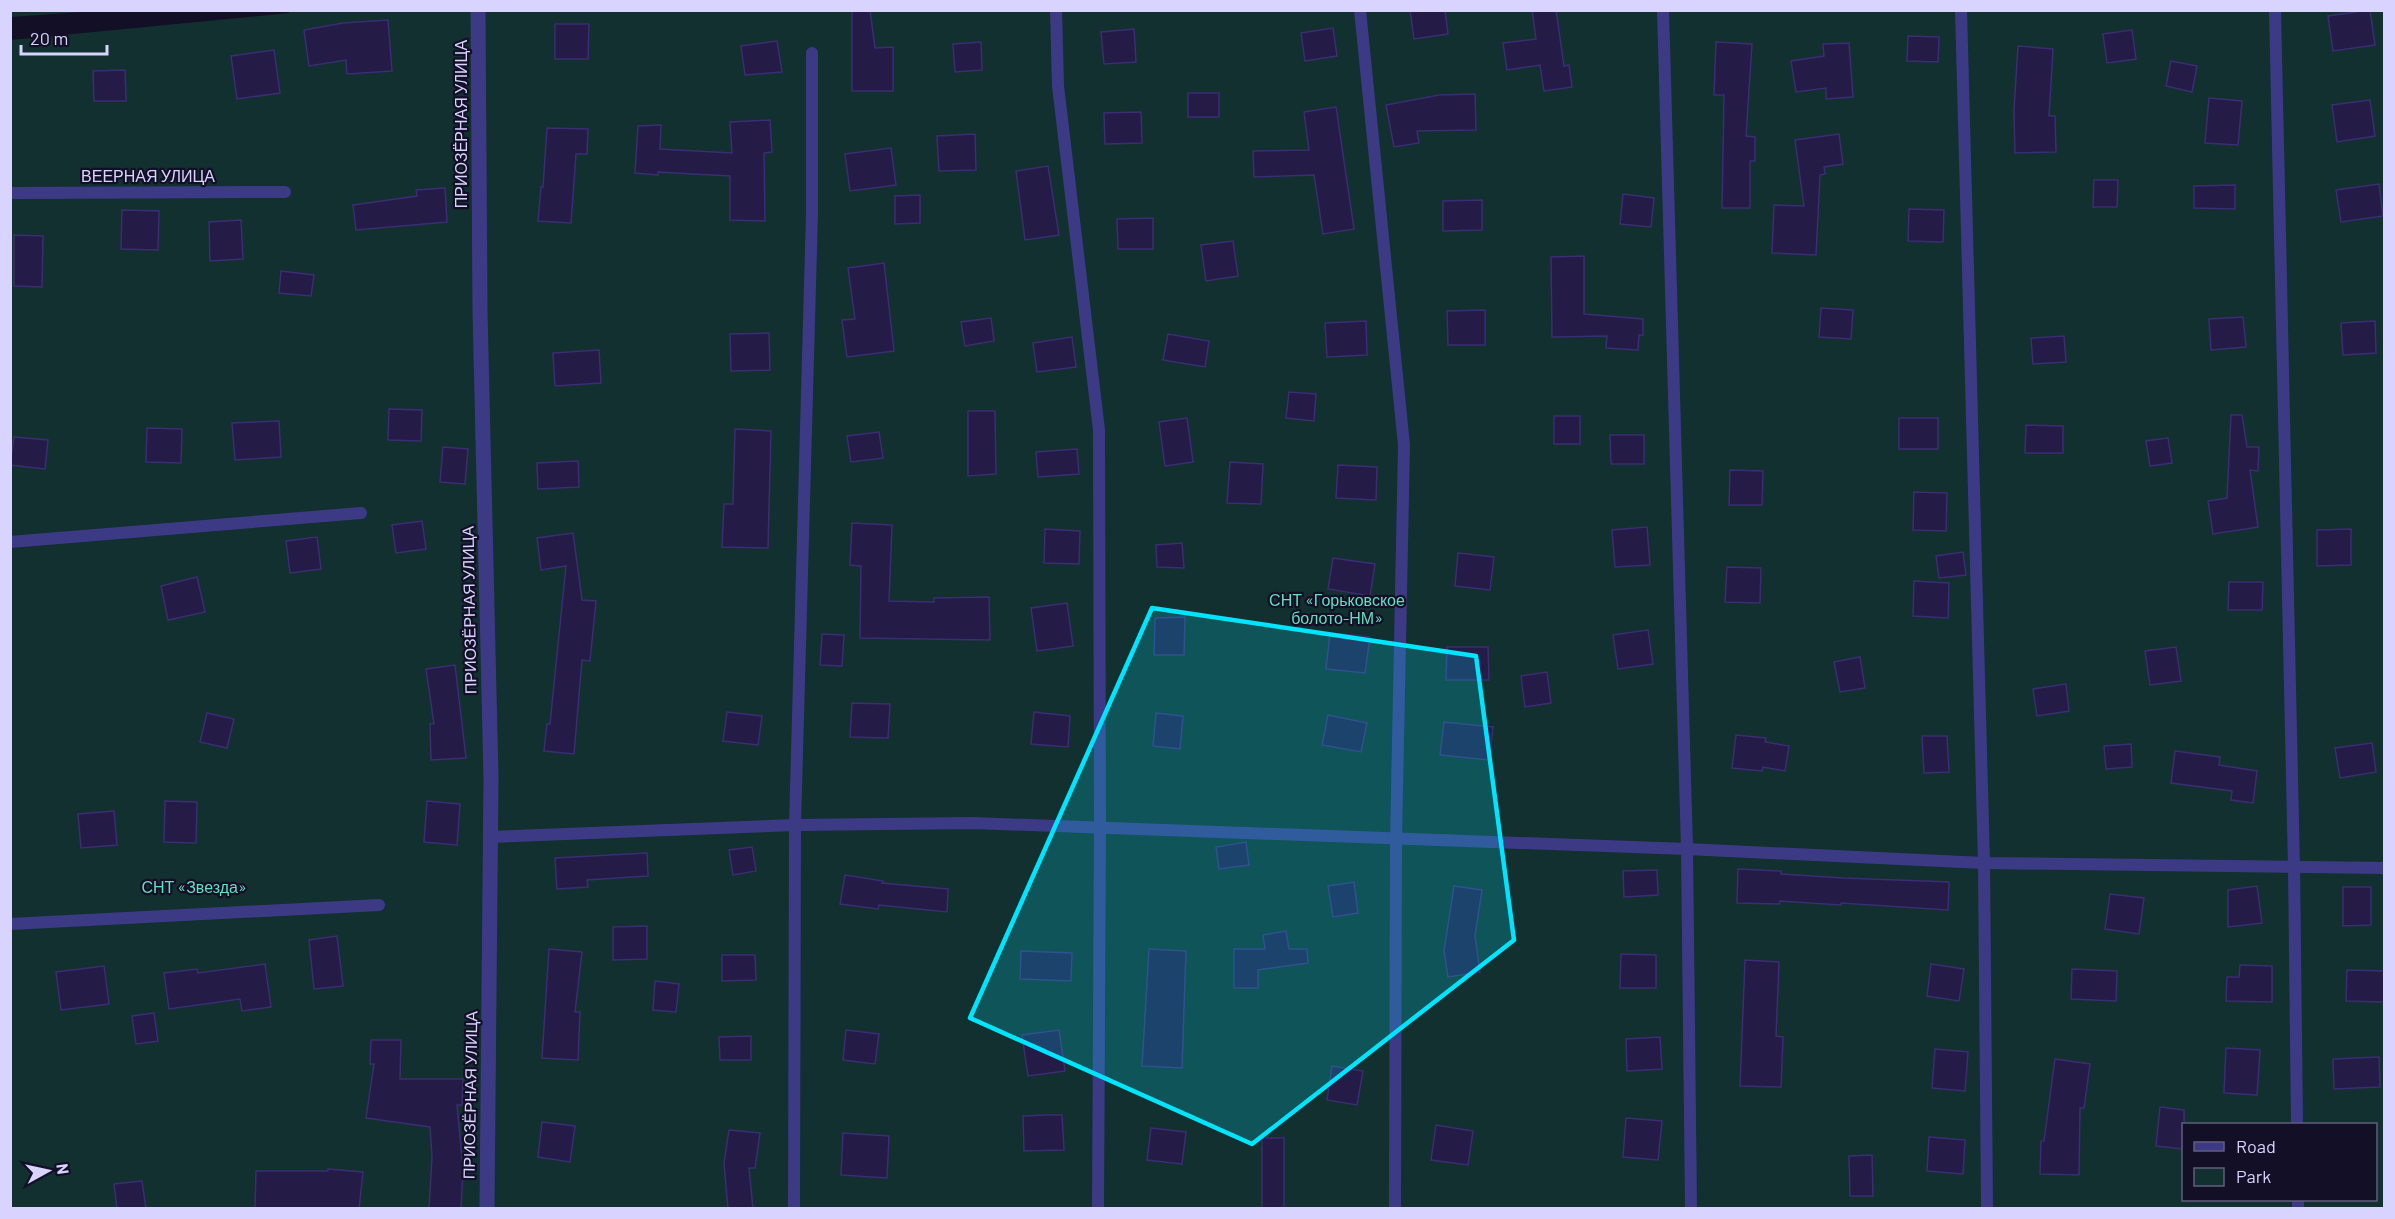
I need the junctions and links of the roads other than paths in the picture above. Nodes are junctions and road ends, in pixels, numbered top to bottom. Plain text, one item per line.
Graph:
1 (478, 10) edge
2 (1056, 10) edge
3 (1360, 10) edge
4 (1663, 10) edge
5 (1961, 10) edge
6 (2275, 10) edge
7 (812, 53) dead end
8 (10, 192) edge
9 (285, 192) dead end
10 (361, 513) dead end
11 (10, 542) edge
12 (795, 825) junction
13 (1100, 827) junction
14 (490, 837) junction
15 (1396, 840) junction
16 (1687, 849) junction
17 (1984, 863) junction
18 (2295, 868) junction
19 (2385, 868) edge
20 (380, 904) dead end
21 (10, 924) edge
22 (2297, 1123) edge
23 (487, 1209) edge
24 (794, 1209) edge
25 (1098, 1209) edge
26 (1395, 1209) edge
27 (1691, 1209) edge
28 (1987, 1209) edge

1 - 14 street, ПРИОЗЁРНАЯ УЛИЦА
2 - 13 lane
3 - 15 lane
4 - 16 lane
5 - 17 lane
6 - 18 lane
7 - 12 lane
8 - 9 lane, ВЕЕРНАЯ УЛИЦА
10 - 11 lane
12 - 13 lane
12 - 14 lane
12 - 24 lane
13 - 15 lane
13 - 25 lane
14 - 23 street, ПРИОЗЁРНАЯ УЛИЦА
15 - 16 lane
15 - 26 lane
16 - 17 lane
16 - 27 lane
17 - 18 lane
17 - 28 lane
18 - 19 lane
18 - 22 lane
20 - 21 lane

